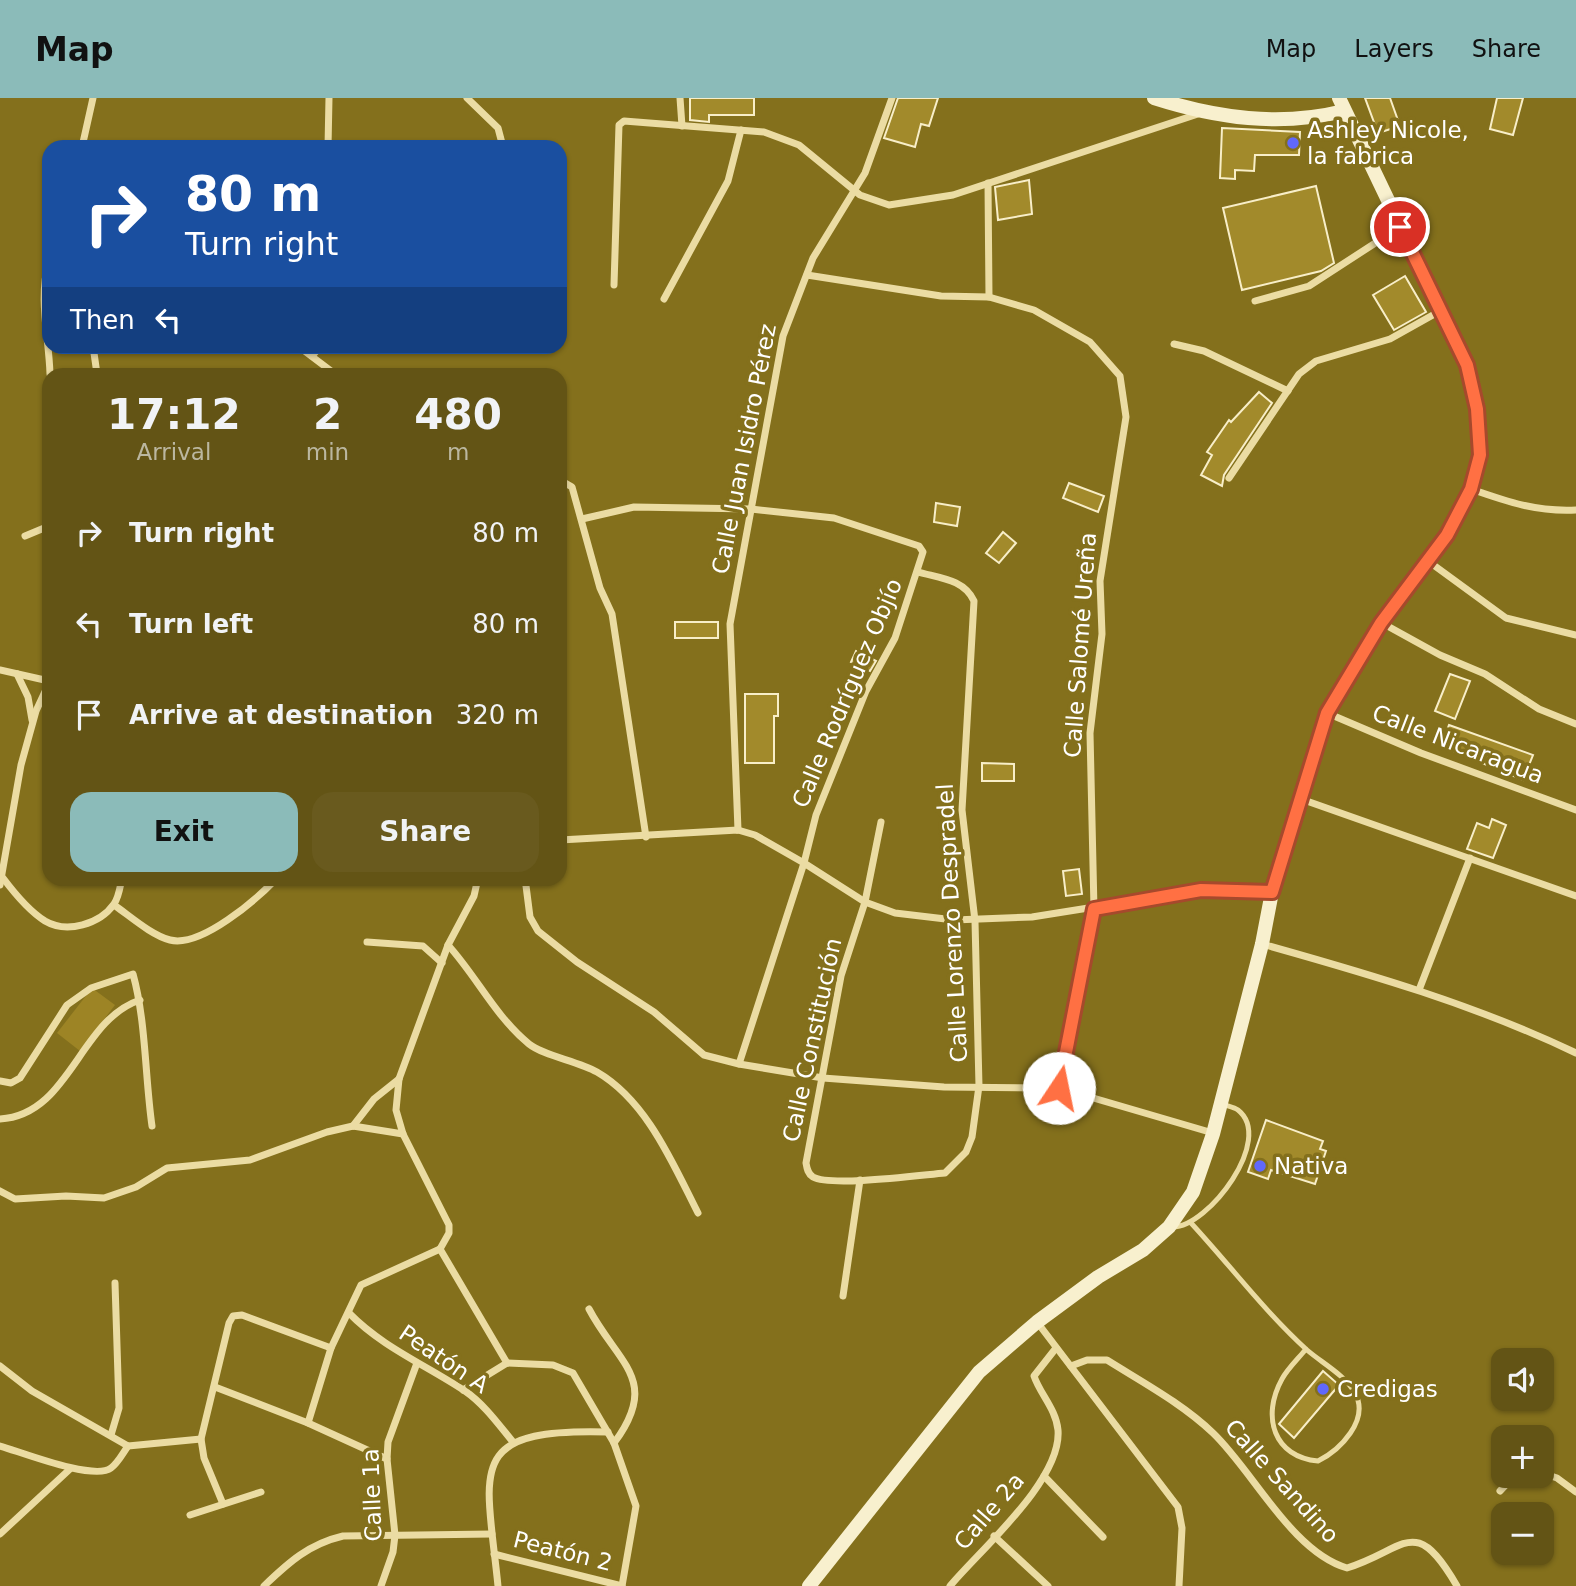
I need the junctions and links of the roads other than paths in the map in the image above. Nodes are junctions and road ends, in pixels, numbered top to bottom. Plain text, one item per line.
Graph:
1 (93, 98) edge
2 (328, 98) edge
3 (467, 98) edge
4 (680, 98) edge
5 (892, 98) edge
6 (1154, 98) edge
7 (1341, 104) edge
8 (1202, 113) junction
9 (682, 126) junction
10 (741, 130) junction
11 (84, 140) edge
12 (328, 140) edge
13 (501, 140) edge
14 (988, 183) junction
15 (854, 187) junction
16 (1400, 227) junction
17 (807, 275) junction
18 (614, 285) dead end
19 (989, 297) junction
20 (664, 299) dead end
21 (1255, 301) dead end
22 (1441, 311) junction
23 (1174, 344) dead end
24 (310, 354) edge
25 (313, 356) joint
26 (328, 368) edge
27 (1288, 391) junction
28 (1229, 478) dead end
29 (567, 484) edge
30 (1471, 489) junction
31 (751, 509) junction
32 (1576, 510) edge
33 (582, 519) junction
34 (42, 529) edge
35 (25, 536) dead end
36 (1428, 561) junction
37 (918, 572) junction
38 (1381, 623) junction
39 (1576, 635) edge
40 (0, 670) edge
41 (16, 674) junction
42 (42, 680) edge
43 (42, 700) edge
44 (1327, 713) junction
45 (33, 724) junction
46 (1576, 724) edge
47 (1301, 799) junction
48 (1576, 810) edge
49 (881, 822) dead end
50 (738, 830) junction
51 (646, 836) junction
52 (567, 840) edge
53 (1470, 858) junction
54 (804, 863) junction
55 (2, 882) edge
56 (120, 886) edge
57 (269, 886) edge
58 (476, 886) edge
59 (526, 886) edge
60 (1272, 892) junction
61 (1576, 896) edge
62 (864, 902) junction
63 (114, 905) junction
64 (1094, 909) junction
65 (975, 921) junction
66 (367, 942) dead end
67 (1262, 944) junction
68 (448, 946) junction
69 (442, 963) junction
70 (1419, 990) junction
71 (140, 1000) junction
72 (1576, 1053) edge
73 (739, 1065) junction
74 (823, 1078) junction
75 (400, 1079) junction
76 (0, 1081) edge
77 (979, 1086) junction
78 (1059, 1088) junction
79 (1221, 1104) junction
80 (0, 1119) edge
81 (152, 1126) dead end
82 (353, 1126) junction
83 (1213, 1133) junction
84 (402, 1134) junction
85 (860, 1180) junction
86 (0, 1191) edge
87 (698, 1213) dead end
88 (1191, 1223) junction
89 (1169, 1227) junction
90 (440, 1249) junction
91 (116, 1283) dead end
92 (844, 1296) dead end
93 (589, 1309) dead end
94 (349, 1313) junction
95 (1037, 1322) junction
96 (331, 1348) junction
97 (1056, 1348) junction
98 (1306, 1349) junction
99 (417, 1363) junction
100 (507, 1363) junction
101 (0, 1366) edge
102 (1071, 1366) junction
103 (215, 1387) junction
104 (463, 1390) junction
105 (308, 1423) junction
106 (608, 1432) junction
107 (111, 1435) junction
108 (201, 1439) junction
109 (513, 1442) junction
110 (614, 1443) junction
111 (0, 1446) edge
112 (128, 1446) junction
113 (387, 1459) junction
114 (71, 1469) junction
115 (1044, 1476) junction
116 (1554, 1477) edge
117 (1503, 1488) edge
118 (1500, 1491) dead end
119 (261, 1492) dead end
120 (1576, 1492) edge
121 (223, 1504) junction
122 (190, 1515) dead end
123 (0, 1534) edge
124 (492, 1534) junction
125 (395, 1535) junction
126 (994, 1536) junction
127 (1104, 1537) dead end
128 (494, 1554) junction
129 (264, 1586) edge
130 (381, 1586) edge
131 (498, 1586) edge
132 (622, 1586) edge
133 (810, 1586) edge
134 (950, 1586) edge
135 (1048, 1586) edge
136 (1180, 1586) edge
137 (1457, 1586) edge

1 - 11 street
2 - 12 street
3 - 13 street
4 - 9 street
5 - 15 street, Calle Juan Isidro Pérez
6 - 8 main road
7 - 8 main road
7 - 16 main road
8 - 14 street
9 - 10 street
9 - 18 street
10 - 15 street
10 - 20 street
14 - 15 street
14 - 19 street
15 - 17 street, Calle Juan Isidro Pérez
16 - 21 street
16 - 22 main road
17 - 19 street, Calle Salomé Ureña
17 - 31 street, Calle Juan Isidro Pérez
19 - 64 street, Calle Salomé Ureña
22 - 27 street
22 - 30 main road
23 - 27 street
24 - 25 street
25 - 26 street
27 - 28 street
29 - 33 street
30 - 32 street
30 - 36 main road
31 - 33 street, Calle Rodríguez Objío
31 - 37 street, Calle Rodríguez Objío
31 - 50 street, Calle Juan Isidro Pérez
33 - 51 street
34 - 35 street
36 - 38 main road
36 - 39 street
37 - 54 street, Calle Rodríguez Objío
37 - 65 street, Calle Lorenzo Despradel
38 - 44 main road
38 - 46 street
40 - 41 street
41 - 42 street
41 - 45 street
43 - 45 street
44 - 47 main road
44 - 48 street, Calle Nicaragua
45 - 55 street
47 - 53 street
47 - 60 main road
49 - 62 street, Calle Constitución
50 - 51 street
50 - 54 street
51 - 52 street
53 - 61 street
53 - 70 street
54 - 62 street
54 - 73 street, Calle Rodríguez Objío
55 - 63 street
56 - 63 street
57 - 63 street
58 - 68 street
59 - 73 street
60 - 64 street
60 - 67 main road
62 - 65 street
62 - 74 street, Calle Constitución
64 - 65 street
64 - 78 street, Calle Salomé Ureña
65 - 77 street, Calle Lorenzo Despradel
66 - 69 street
67 - 70 street
67 - 79 main road
68 - 69 street
68 - 87 street
69 - 75 street
70 - 72 street
71 - 76 street
71 - 80 street
71 - 81 street
73 - 74 street
74 - 77 street
74 - 85 street, Calle Constitución
75 - 82 street
75 - 84 street
77 - 78 street
77 - 85 street, Calle Lorenzo Despradel
78 - 83 street
79 - 83 main road
79 - 88 lane
82 - 84 street
82 - 86 street
83 - 89 main road
84 - 90 street
85 - 92 street
88 - 89 lane
88 - 98 lane
89 - 95 main road
90 - 94 street
90 - 100 street
91 - 107 street
93 - 110 street
94 - 96 street
94 - 99 street, Peatón A
95 - 97 street
95 - 133 main road
96 - 103 street
96 - 105 street
97 - 102 street
97 - 115 street, Calle 2a
98 - 98 lane
99 - 104 street, Peatón A
99 - 113 street, Calle 1a
100 - 104 street
100 - 106 street
101 - 107 street
102 - 136 street
102 - 137 street, Calle Sandino
103 - 105 street
103 - 108 street
104 - 109 street, Peatón A
105 - 113 street
106 - 109 street
106 - 110 street
107 - 112 street
108 - 112 street
108 - 121 street
109 - 124 street
110 - 132 street
111 - 114 street
112 - 114 street
113 - 125 street, Calle 1a
114 - 123 street
115 - 126 street, Calle 2a
115 - 127 street
116 - 120 street
117 - 118 street
119 - 121 street
121 - 122 street
124 - 125 street
124 - 128 street
125 - 129 street
125 - 130 street, Calle 1a
126 - 134 street, Calle 2a
126 - 135 street
128 - 131 street
128 - 132 street, Peatón 2

